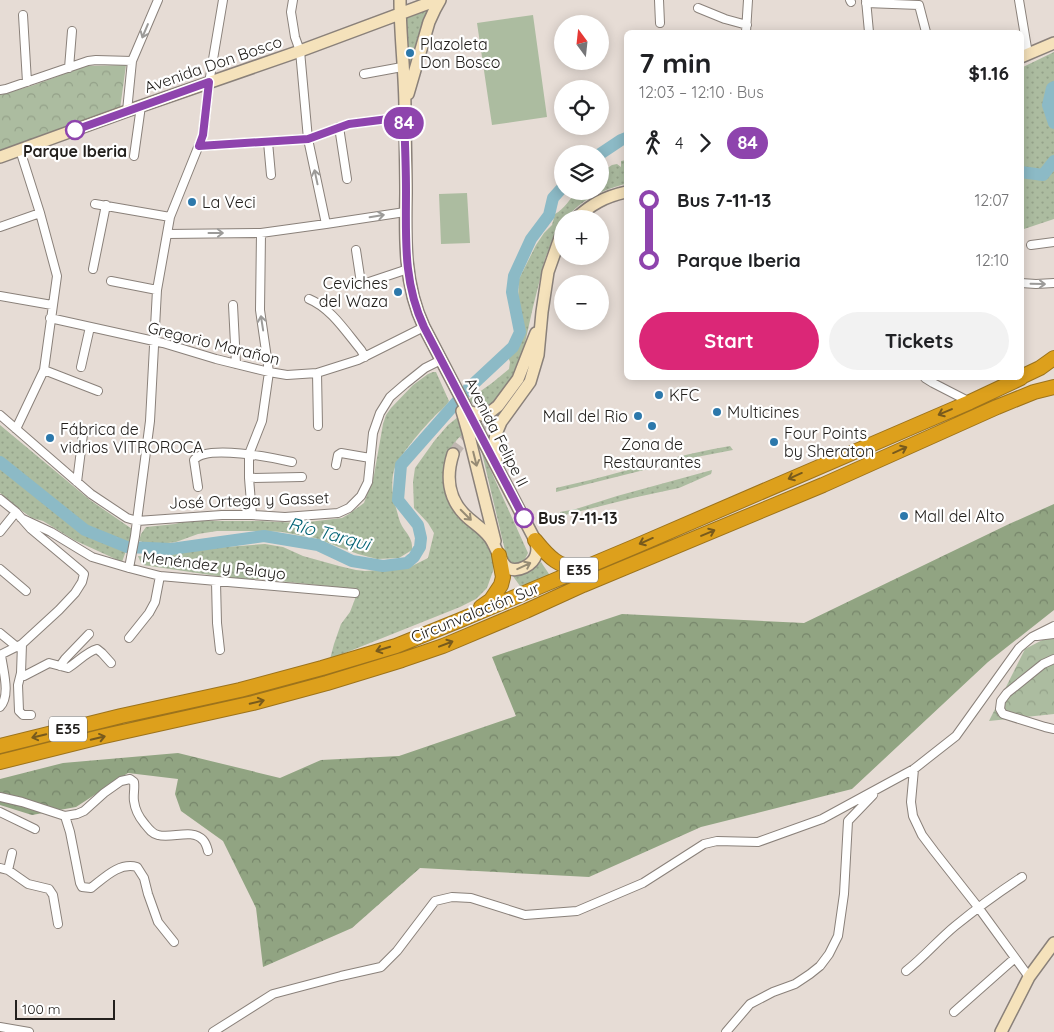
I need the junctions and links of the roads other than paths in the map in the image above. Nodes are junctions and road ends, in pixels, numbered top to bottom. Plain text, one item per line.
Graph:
1 (158, 0) edge
2 (223, 0) edge
3 (293, 0) edge
4 (400, 0) edge
5 (438, 0) edge
6 (659, 0) edge
7 (748, 0) edge
8 (1019, 0) edge
9 (866, 2) edge
10 (922, 2) edge
11 (698, 8) dead end
12 (400, 14) junction
13 (23, 15) dead end
14 (660, 23) dead end
15 (746, 29) edge
16 (869, 30) edge
17 (926, 30) edge
18 (1022, 30) edge
19 (72, 32) dead end
20 (1054, 42) edge
21 (300, 52) junction
22 (1025, 56) edge
23 (132, 61) junction
24 (402, 67) junction
25 (69, 68) junction
26 (364, 74) dead end
27 (27, 82) junction
28 (209, 82) junction
29 (0, 90) edge
30 (141, 106) junction
31 (127, 111) junction
32 (405, 114) junction
33 (339, 127) junction
34 (308, 139) junction
35 (268, 142) junction
36 (199, 146) junction
37 (20, 150) junction
38 (134, 156) dead end
39 (0, 157) edge
40 (271, 175) dead end
41 (347, 179) dead end
42 (624, 192) edge
43 (95, 204) dead end
44 (106, 206) junction
45 (586, 210) edge
46 (405, 212) junction
47 (40, 213) junction
48 (170, 216) junction
49 (326, 224) junction
50 (0, 227) edge
51 (261, 233) junction
52 (167, 234) junction
53 (1054, 242) edge
54 (1031, 245) dead end
55 (356, 250) dead end
56 (554, 255) edge
57 (93, 269) dead end
58 (408, 269) junction
59 (111, 281) dead end
60 (1024, 283) edge
61 (1054, 283) edge
62 (157, 290) junction
63 (0, 296) edge
64 (309, 299) dead end
65 (52, 305) junction
66 (233, 305) dead end
67 (542, 312) junction
68 (50, 318) junction
69 (90, 327) junction
70 (424, 327) junction
71 (155, 342) junction
72 (365, 357) junction
73 (1054, 358) edge
74 (443, 363) junction
75 (236, 364) junction
76 (80, 366) dead end
77 (44, 370) junction
78 (269, 372) junction
79 (317, 373) junction
80 (1024, 376) edge
81 (928, 380) edge
82 (1015, 380) edge
83 (1054, 387) edge
84 (98, 391) dead end
85 (970, 402) junction
86 (507, 405) tunnel mouth
87 (465, 410) junction
88 (0, 415) edge
89 (318, 426) dead end
90 (16, 429) junction
91 (83, 434) dead end
92 (249, 454) junction
93 (453, 454) tunnel mouth
94 (370, 458) junction
95 (292, 462) dead end
96 (336, 465) dead end
97 (497, 468) junction
98 (249, 478) junction
99 (302, 478) dead end
100 (77, 482) junction
101 (198, 487) dead end
102 (0, 499) edge
103 (19, 515) junction
104 (252, 515) junction
105 (137, 521) junction
106 (0, 532) edge
107 (535, 540) junction
108 (499, 554) junction
109 (608, 558) junction
110 (130, 566) junction
111 (0, 569) edge
112 (160, 576) junction
113 (216, 582) junction
114 (26, 591) dead end
115 (355, 593) dead end
116 (458, 621) junction
117 (1054, 626) edge
118 (0, 633) edge
119 (89, 634) dead end
120 (1054, 634) edge
121 (1032, 637) junction
122 (129, 638) dead end
123 (20, 645) junction
124 (220, 650) dead end
125 (1, 655) edge
126 (1054, 660) edge
127 (111, 662) dead end
128 (60, 666) junction
129 (21, 674) junction
130 (0, 708) edge
131 (31, 715) dead end
132 (1054, 729) edge
133 (0, 746) edge
134 (0, 762) edge
135 (914, 769) junction
136 (877, 790) junction
137 (0, 797) edge
138 (0, 812) edge
139 (64, 816) junction
140 (35, 829) dead end
141 (208, 850) dead end
142 (12, 853) dead end
143 (4, 869) edge
144 (1022, 877) dead end
145 (978, 907) junction
146 (58, 924) dead end
147 (174, 942) dead end
148 (1054, 944) edge
149 (1015, 958) junction
150 (906, 971) dead end
151 (1030, 977) junction
152 (954, 1012) dead end
153 (0, 1027) edge
154 (29, 1032) edge
155 (213, 1032) edge
156 (726, 1032) edge
157 (1001, 1032) edge

1 -> 23 street
2 - 28 street
3 - 21 street
4 - 12 main road, Avenida Felipe II
5 - 12 main road, Avenida Don Bosco
5 - 32 main road, Avenida Felipe II
6 - 14 street
7 - 15 street
8 - 18 street
9 - 10 street
9 - 16 street
10 - 17 street
11 - 15 street
12 - 21 main road, Avenida Don Bosco
12 - 24 main road, Avenida Felipe II
13 - 27 street
19 - 25 street
20 - 22 main road
21 - 28 main road, Avenida Don Bosco
21 - 34 street
23 - 25 street
23 - 31 street
24 - 26 street
24 - 32 main road, Avenida Felipe II
25 - 27 street
27 - 29 street
28 - 30 main road, Avenida Don Bosco
28 - 36 street
30 - 31 main road, Avenida Don Bosco
30 - 38 street
31 - 37 main road, Avenida Don Bosco
32 - 33 street
32 - 46 main road, Avenida Felipe II
33 - 34 street
33 - 41 street
34 - 35 street
49 -> 34 street
35 - 36 street
35 - 40 street
36 - 48 street
37 - 39 main road, Avenida Don Bosco
37 - 47 street
42 - 45 main road
43 - 44 street
44 - 48 street
44 - 57 street
49 -> 46 street
46 - 58 main road, Avenida Felipe II
47 - 50 street
47 - 65 street
48 - 52 street
49 - 51 street
52 -> 51 street
78 -> 51 street
52 - 62 street
53 - 54 street
55 - 58 street
56 - 67 main road
58 - 70 main road, Avenida Felipe II
59 - 62 street
60 -> 61 street
62 - 71 street
63 - 65 street
64 - 72 street
65 - 68 street
66 - 75 street
67 - 86 main road
67 - 87 main road
67 - 97 main road
68 - 69 street, Gregorio Marañon
68 - 77 street
69 - 71 street, Gregorio Marañon
69 - 76 street
70 - 72 street, Gregorio Marañon
70 - 74 main road, Avenida Felipe II
71 - 75 street, Gregorio Marañon
71 - 105 street
72 - 79 street, Gregorio Marañon
73 - 80 highway, Circunvalación Sur / E35
74 - 87 main road, Avenida Felipe II
74 - 94 street, José Ortega y Gasset
75 - 78 street, Gregorio Marañon
77 - 84 street
77 - 90 street
78 - 79 street, Gregorio Marañon
78 - 92 street
79 - 89 street
81 - 85 street
82 - 85 highway, Circunvalación Sur / E35
134 -> 83 highway, Circunvalación Sur / E35
85 -> 109 highway, Circunvalación Sur / E35
87 - 97 main road, Avenida Felipe II
87 -> 108 main road, Avenida Felipe II
88 - 90 street
90 - 100 street
91 - 100 street
92 - 95 street
92 - 98 street
92 - 101 street
93 -> 108 main road
94 - 96 street
94 - 104 street, José Ortega y Gasset
97 - 107 main road, Avenida Felipe II
98 - 99 street
98 - 104 street
100 - 105 street
102 - 103 street
103 - 106 street
103 - 110 street, Menéndez y Pelayo
103 - 123 street
104 - 105 street, José Ortega y Gasset
105 - 110 street
108 -> 107 main road
107 - 109 highway
108 - 116 highway
109 - 116 highway, Circunvalación Sur / E35
110 - 112 street, Menéndez y Pelayo
111 - 114 street
112 - 113 street, Menéndez y Pelayo
112 - 122 street
113 - 115 street, Menéndez y Pelayo
113 - 124 street
116 -> 133 highway, Circunvalación Sur / E35
117 - 121 street
118 - 123 street
119 - 128 street
120 - 121 street
121 - 135 street
123 - 125 street
123 - 129 street
125 - 130 street
126 - 132 street
127 - 128 street
128 - 129 street
129 - 131 street
135 - 136 street
135 - 145 street
136 - 155 street
136 - 156 street
137 - 139 street
138 - 140 street
139 - 141 street
139 - 147 street
142 - 143 street
143 - 146 street
144 - 145 street
145 - 149 street
145 - 150 street
148 - 151 main road
149 - 151 street
149 - 152 street
151 - 157 main road
153 - 154 street

